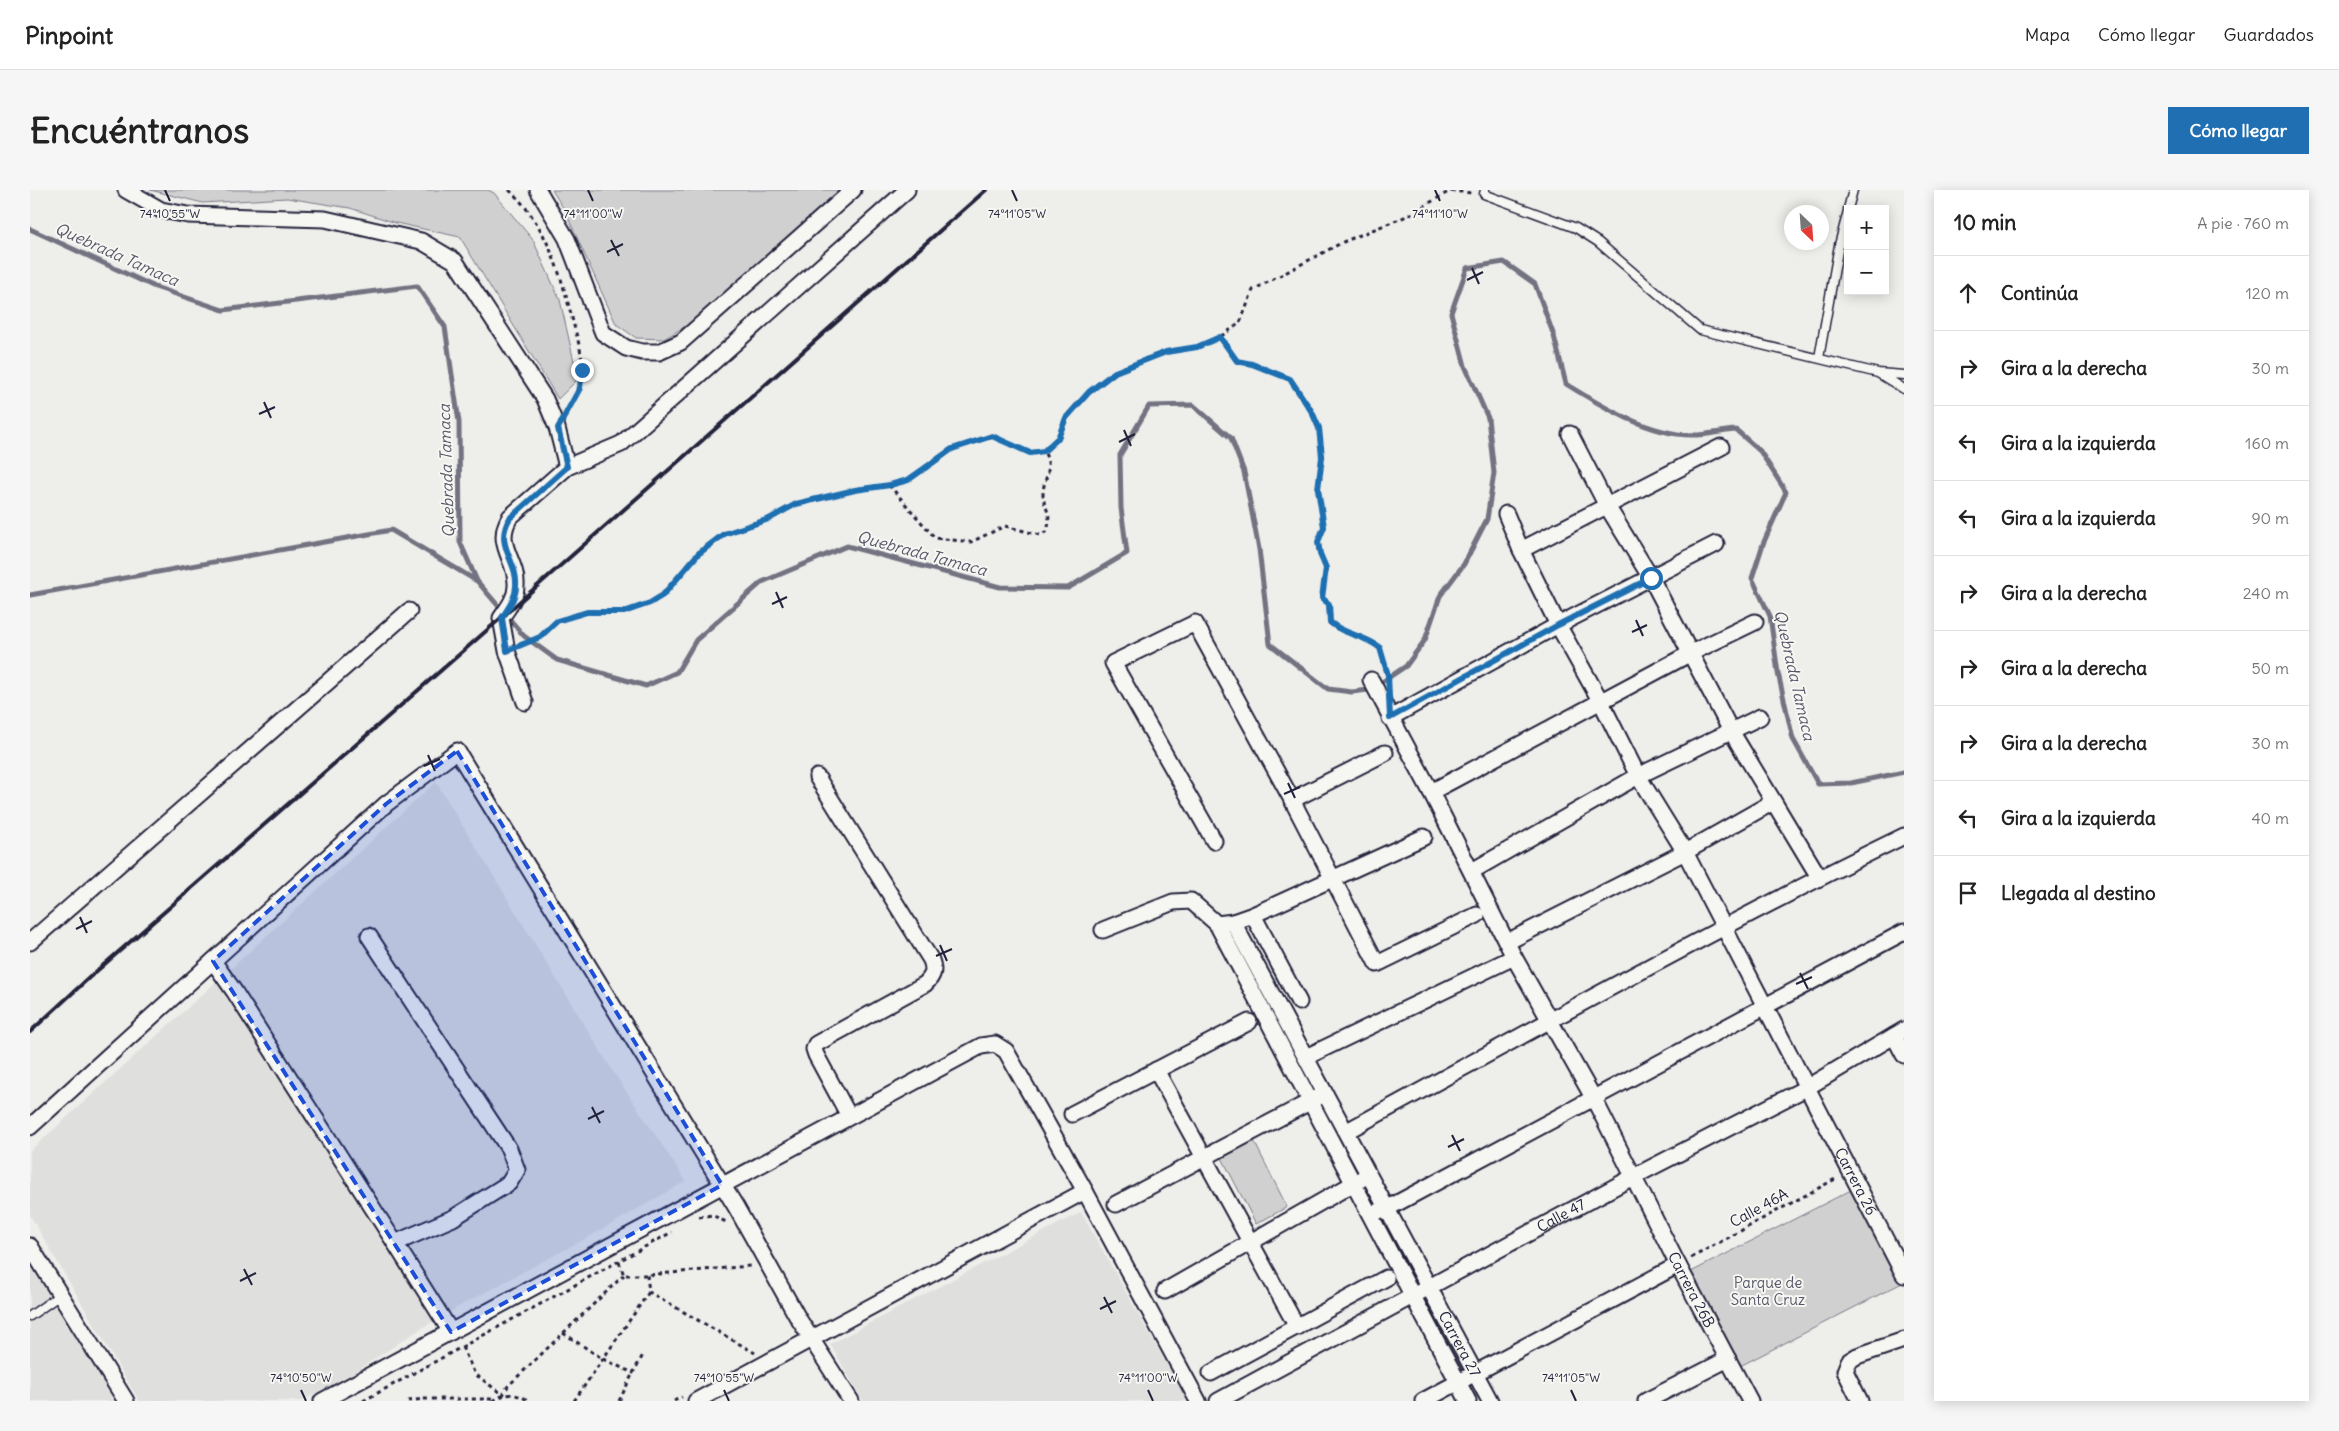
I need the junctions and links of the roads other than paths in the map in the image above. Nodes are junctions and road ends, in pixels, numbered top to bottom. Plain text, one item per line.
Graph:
1 (126, 190) edge
2 (538, 190) edge
3 (853, 190) edge
4 (907, 190) edge
5 (1853, 190) edge
6 (1484, 192) edge
7 (1849, 205) edge
8 (1844, 226) edge
9 (1819, 358) junction
10 (1878, 373) junction
11 (1904, 375) edge
12 (1904, 389) edge
13 (1570, 434) dead end
14 (1721, 447) dead end
15 (567, 467) junction
16 (1607, 506) junction
17 (1506, 514) dead end
18 (1716, 544) dead end
19 (1521, 550) junction
20 (1651, 578) junction
21 (409, 611) dead end
22 (1755, 622) dead end
23 (1558, 625) junction
24 (1691, 653) junction
25 (1371, 680) dead end
26 (525, 702) dead end
27 (1601, 702) junction
28 (1760, 717) dead end
29 (1390, 718) junction
30 (1731, 731) junction
31 (1385, 753) dead end
32 (1638, 776) junction
33 (816, 777) dead end
34 (1431, 792) junction
35 (1292, 800) junction
36 (1773, 802) junction
37 (1904, 836) edge
38 (1424, 837) dead end
39 (1214, 842) dead end
40 (1685, 852) junction
41 (1472, 872) junction
42 (1819, 877) junction
43 (1332, 878) junction
44 (1253, 915) junction
45 (1477, 915) dead end
46 (1233, 922) junction
47 (1217, 924) junction
48 (1723, 928) junction
49 (1102, 930) dead end
50 (1904, 932) edge
51 (369, 936) dead end
52 (30, 942) edge
53 (1507, 942) junction
54 (1514, 957) junction
55 (213, 961) junction
56 (1299, 1002) dead end
57 (1764, 1008) junction
58 (1551, 1020) junction
59 (1249, 1022) dead end
60 (1899, 1033) edge
61 (1904, 1055) edge
62 (1306, 1057) junction
63 (1156, 1070) junction
64 (1806, 1088) junction
65 (1326, 1095) junction
66 (1594, 1099) junction
67 (1309, 1102) junction
68 (1072, 1114) dead end
69 (849, 1116) junction
70 (30, 1127) edge
71 (1347, 1131) junction
72 (1204, 1159) junction
73 (1369, 1176) junction
74 (1633, 1177) junction
75 (1354, 1183) junction
76 (722, 1185) junction
77 (1085, 1191) junction
78 (1116, 1204) dead end
79 (1388, 1208) junction
80 (1370, 1214) junction
81 (395, 1243) junction
82 (1252, 1243) junction
83 (30, 1246) edge
84 (1678, 1265) junction
85 (1904, 1275) edge
86 (1386, 1278) dead end
87 (1428, 1288) junction
88 (1164, 1291) dead end
89 (60, 1295) junction
90 (1412, 1297) junction
91 (30, 1316) edge
92 (1297, 1327) junction
93 (450, 1332) junction
94 (811, 1338) junction
95 (1904, 1340) edge
96 (1728, 1359) junction
97 (1211, 1373) dead end
98 (1474, 1374) junction
99 (1458, 1382) junction
100 (126, 1401) edge
101 (322, 1401) edge
102 (696, 1401) edge
103 (851, 1401) edge
104 (1198, 1401) edge
105 (1218, 1401) edge
106 (1423, 1401) edge
107 (1468, 1401) edge
108 (1490, 1401) edge
109 (1646, 1401) edge
110 (1750, 1401) edge
111 (1860, 1401) edge

1 - 15 street
2 - 3 street
4 - 15 street
5 - 7 lane
6 - 9 lane
8 - 9 lane
9 - 10 lane
10 - 11 lane
10 - 12 lane
13 - 16 street
14 - 16 street
15 - 26 street
16 - 19 street
16 - 20 street
17 - 19 street, Carrera 26
18 - 20 street
19 - 23 street, Carrera 26
20 - 23 street
20 - 24 street
21 - 52 street
22 - 24 street
23 - 27 street, Carrera 26
23 - 29 street
24 - 27 street
24 - 30 street
25 - 29 street, Carrera 26B
27 - 32 street, Carrera 26
27 - 34 street
28 - 30 street
29 - 34 street, Carrera 26B
30 - 32 street
30 - 36 street
31 - 35 street
32 - 40 street, Carrera 26
32 - 41 street
33 - 69 street
34 - 41 street, Carrera 26B
35 - 39 street
35 - 43 street
36 - 40 street
36 - 42 street
37 - 42 street
38 - 43 street
40 - 48 street, Carrera 26
40 - 53 street
41 - 53 street, Carrera 26B
42 - 48 street
43 - 44 street
43 - 45 street
44 - 46 street
44 - 56 street
46 - 47 street
46 - 62 street, Carrera 27
47 - 49 street
47 - 67 street
48 - 57 street, Carrera 26
48 - 58 street
50 - 57 street
51 - 81 street
53 - 54 street, Carrera 26B
54 - 58 street, Carrera 26B
54 - 62 street
55 - 70 street
55 - 76 street
55 - 81 street
57 - 64 street, Carrera 26
57 - 66 street
58 - 66 street, Carrera 26B
58 - 71 street
59 - 63 street
60 - 61 street
60 - 64 street, Calle 47
62 - 65 street, Carrera 27
63 - 68 street
63 - 72 street
64 - 74 street, Calle 47
64 - 85 street, Carrera 26
65 - 67 street
65 - 71 street, Carrera 27
66 - 74 street, Carrera 26B
66 - 79 street
67 - 72 street
67 - 75 street
69 - 76 street
69 - 77 street
71 - 73 street, Carrera 27
72 - 78 street
72 - 82 street
73 - 75 street
73 - 79 street, Carrera 27
74 - 84 street, Carrera 26B
74 - 87 street, Calle 47
75 - 80 street
75 - 82 street
76 - 93 street
76 - 94 street
77 - 94 street
77 - 104 street
79 - 80 street
79 - 87 street, Carrera 27
80 - 90 street
81 - 93 street
82 - 88 street
82 - 92 street
83 - 89 street
84 - 96 street, Carrera 26B
84 - 98 street
86 - 92 street
87 - 90 street, Calle 47
87 - 98 street, Carrera 27
89 - 91 lane
89 - 100 street
90 - 99 street
90 - 105 street, Calle 47
92 - 97 street
93 - 101 street
94 - 102 street
94 - 103 street
95 - 111 street
96 - 109 street
96 - 110 street, Carrera 26B
98 - 99 street
98 - 108 street, Carrera 27
99 - 106 street
99 - 107 street

